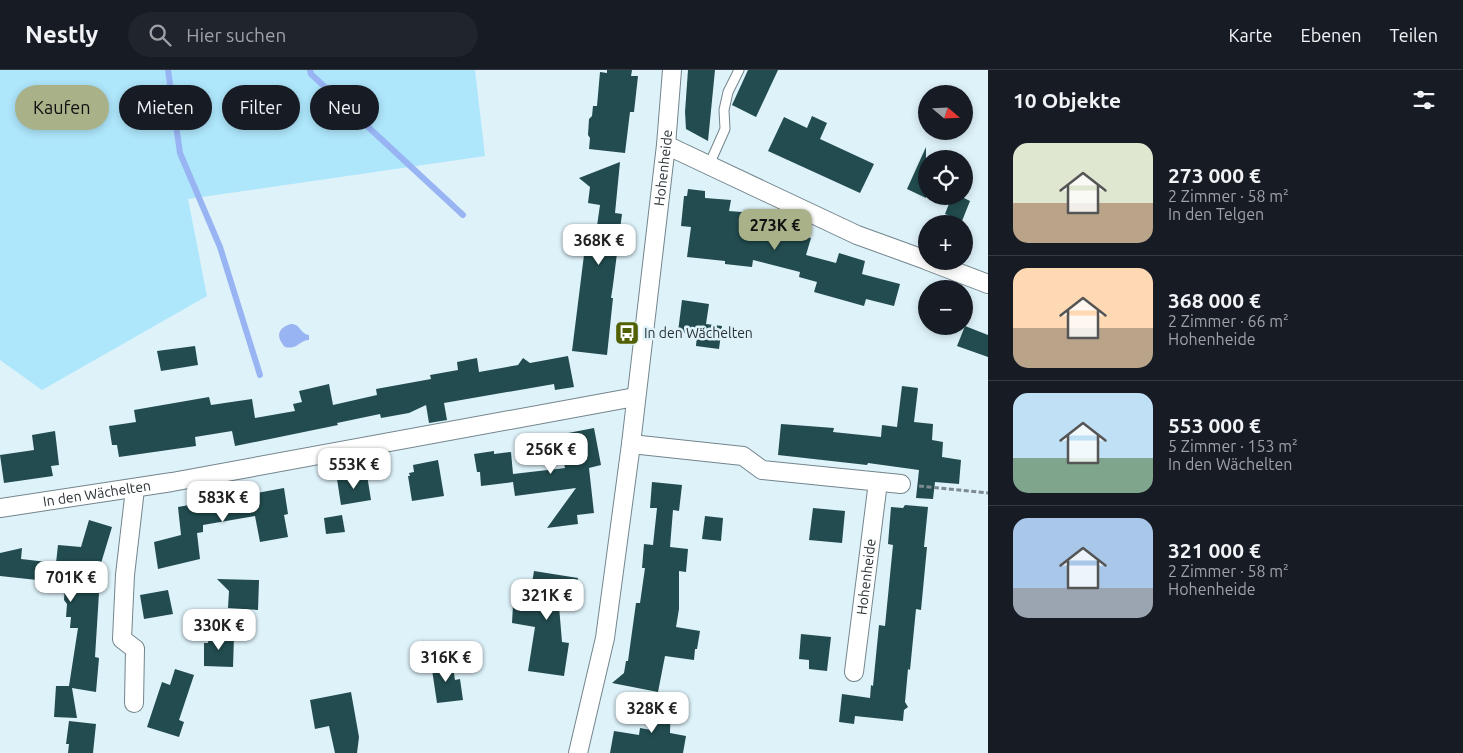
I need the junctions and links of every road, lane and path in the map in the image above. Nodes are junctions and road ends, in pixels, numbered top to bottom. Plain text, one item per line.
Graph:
1 (672, 70) edge
2 (739, 70) edge
3 (666, 145) junction
4 (709, 165) junction
5 (918, 258) edge
6 (951, 270) edge
7 (988, 284) edge
8 (635, 398) junction
9 (631, 444) junction
10 (878, 482) junction
11 (901, 484) joint
12 (135, 489) junction
13 (988, 493) edge
14 (0, 508) edge
15 (854, 672) dead end
16 (134, 703) dead end
17 (578, 753) edge

1 - 3 street, Hohenheide
2 - 4 lane
3 - 4 street
3 - 8 street, Hohenheide
4 - 5 street
6 - 7 street
8 - 9 street, Hohenheide
8 - 12 street, In den Wächelten
9 - 10 street
9 - 17 street, Hohenheide
10 - 11 street
10 - 15 street, Hohenheide
11 - 13 path
12 - 14 street, In den Wächelten
12 - 16 street

